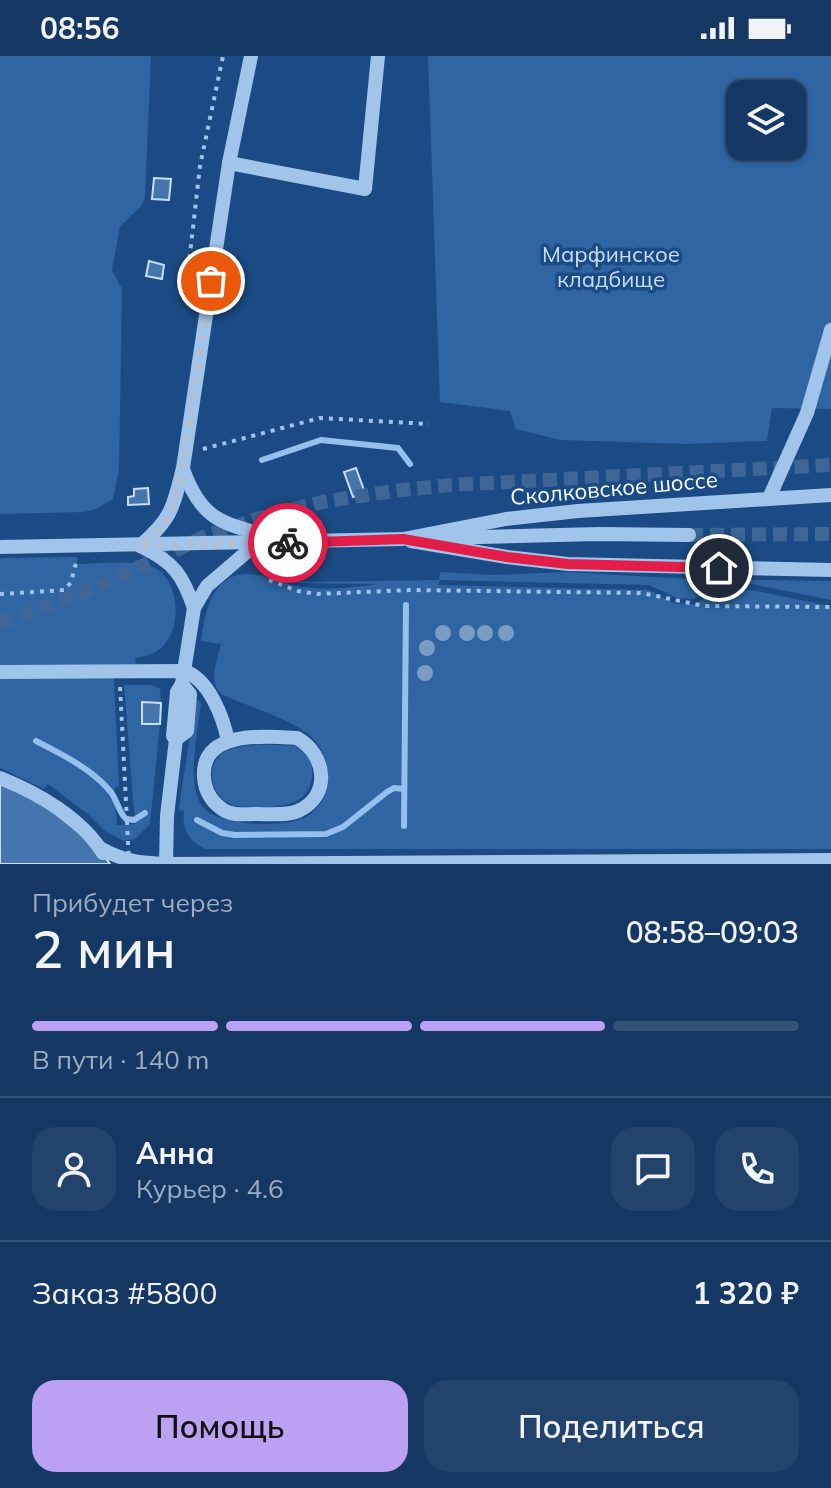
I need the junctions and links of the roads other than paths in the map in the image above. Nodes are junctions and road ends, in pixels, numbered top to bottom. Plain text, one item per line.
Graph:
1 (251, 56) edge
2 (378, 56) edge
3 (229, 163) junction
4 (831, 330) edge
5 (183, 468) junction
6 (831, 495) edge
7 (769, 498) junction
8 (689, 535) tunnel mouth
9 (403, 539) junction
10 (257, 543) junction
11 (290, 543) junction
12 (140, 546) junction
13 (0, 547) edge
14 (831, 570) edge
15 (194, 608) junction
16 (0, 672) edge
17 (183, 678) junction
18 (228, 741) junction
19 (0, 778) edge
20 (100, 848) junction
21 (831, 860) edge
22 (109, 864) edge
23 (166, 864) edge

1 - 3 street
2 - 3 street
3 - 5 street
4 - 7 street
5 - 11 street
5 - 12 street
6 - 7 street, Сколковское шоссе
7 - 9 street, Сколковское шоссе
8 - 9 street
9 - 11 street, Сколковское шоссе
9 - 14 street, Сколковское шоссе
10 - 11 street, Сколковское шоссе
10 - 12 street, Сколковское шоссе
10 - 15 street
12 - 13 street, Сколковское шоссе
12 - 15 street
15 - 17 street
16 - 17 street
17 - 18 street
17 - 23 street
18 - 18 street
19 - 20 street
20 - 22 street
20 - 23 street
21 - 23 street

